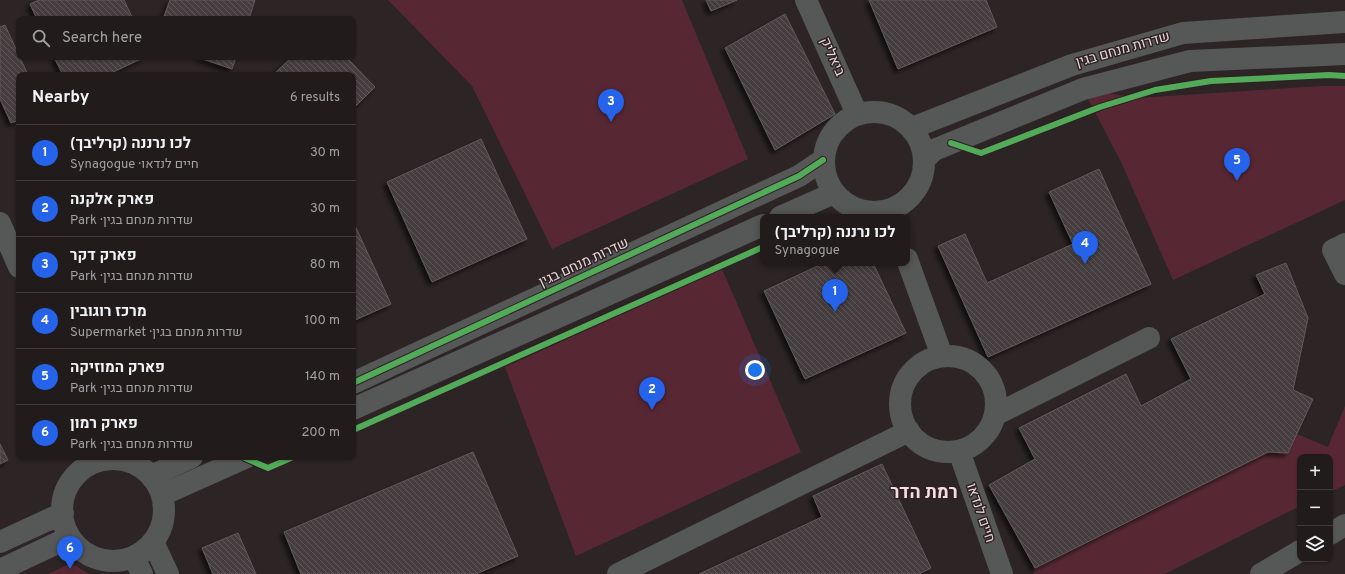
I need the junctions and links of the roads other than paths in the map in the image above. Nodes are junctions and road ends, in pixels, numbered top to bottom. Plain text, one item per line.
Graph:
1 (806, 0) edge
2 (1345, 22) edge
3 (1345, 54) edge
4 (857, 114) junction
5 (912, 128) junction
6 (823, 160) junction
7 (924, 160) junction
8 (834, 192) junction
9 (891, 213) edge
10 (786, 214) edge
11 (0, 224) edge
12 (760, 225) edge
13 (1345, 244) edge
14 (16, 260) edge
15 (910, 266) edge
16 (1345, 274) edge
17 (1149, 338) dead end
18 (942, 356) junction
19 (356, 382) edge
20 (356, 408) edge
21 (995, 415) junction
22 (909, 432) junction
23 (959, 451) junction
24 (100, 460) edge
25 (120, 460) edge
26 (186, 460) edge
27 (240, 460) edge
28 (151, 476) junction
29 (162, 495) junction
30 (63, 513) junction
31 (1345, 525) edge
32 (1333, 532) edge
33 (70, 537) junction
34 (0, 542) edge
35 (153, 542) junction
36 (1297, 553) edge
37 (138, 565) edge
38 (0, 570) edge
39 (997, 572) edge
40 (168, 574) edge
41 (618, 574) edge
42 (1261, 574) edge

1 - 4 street, ביאליק
2 - 5 street, שדרות מנחם בגין
3 - 7 street, שדרות מנחם בגין
4 - 5 street
4 - 6 street
5 - 7 street
6 - 8 street
6 - 19 street, שדרות מנחם בגין
7 - 9 street
8 - 9 street
8 - 10 street
11 - 14 street
12 - 20 street
13 - 16 street
15 - 18 street
17 - 21 street
18 - 21 street
18 - 22 street
21 - 23 street
22 - 23 street
22 - 41 street
23 - 39 street, חיים לנדאו
24 - 30 street
25 - 28 street
26 - 28 street
27 - 29 street
28 - 29 street
29 - 35 street
30 - 33 street
30 - 34 street
31 - 32 street
33 - 37 street
33 - 38 street
35 - 37 street
35 - 40 street
36 - 42 street

